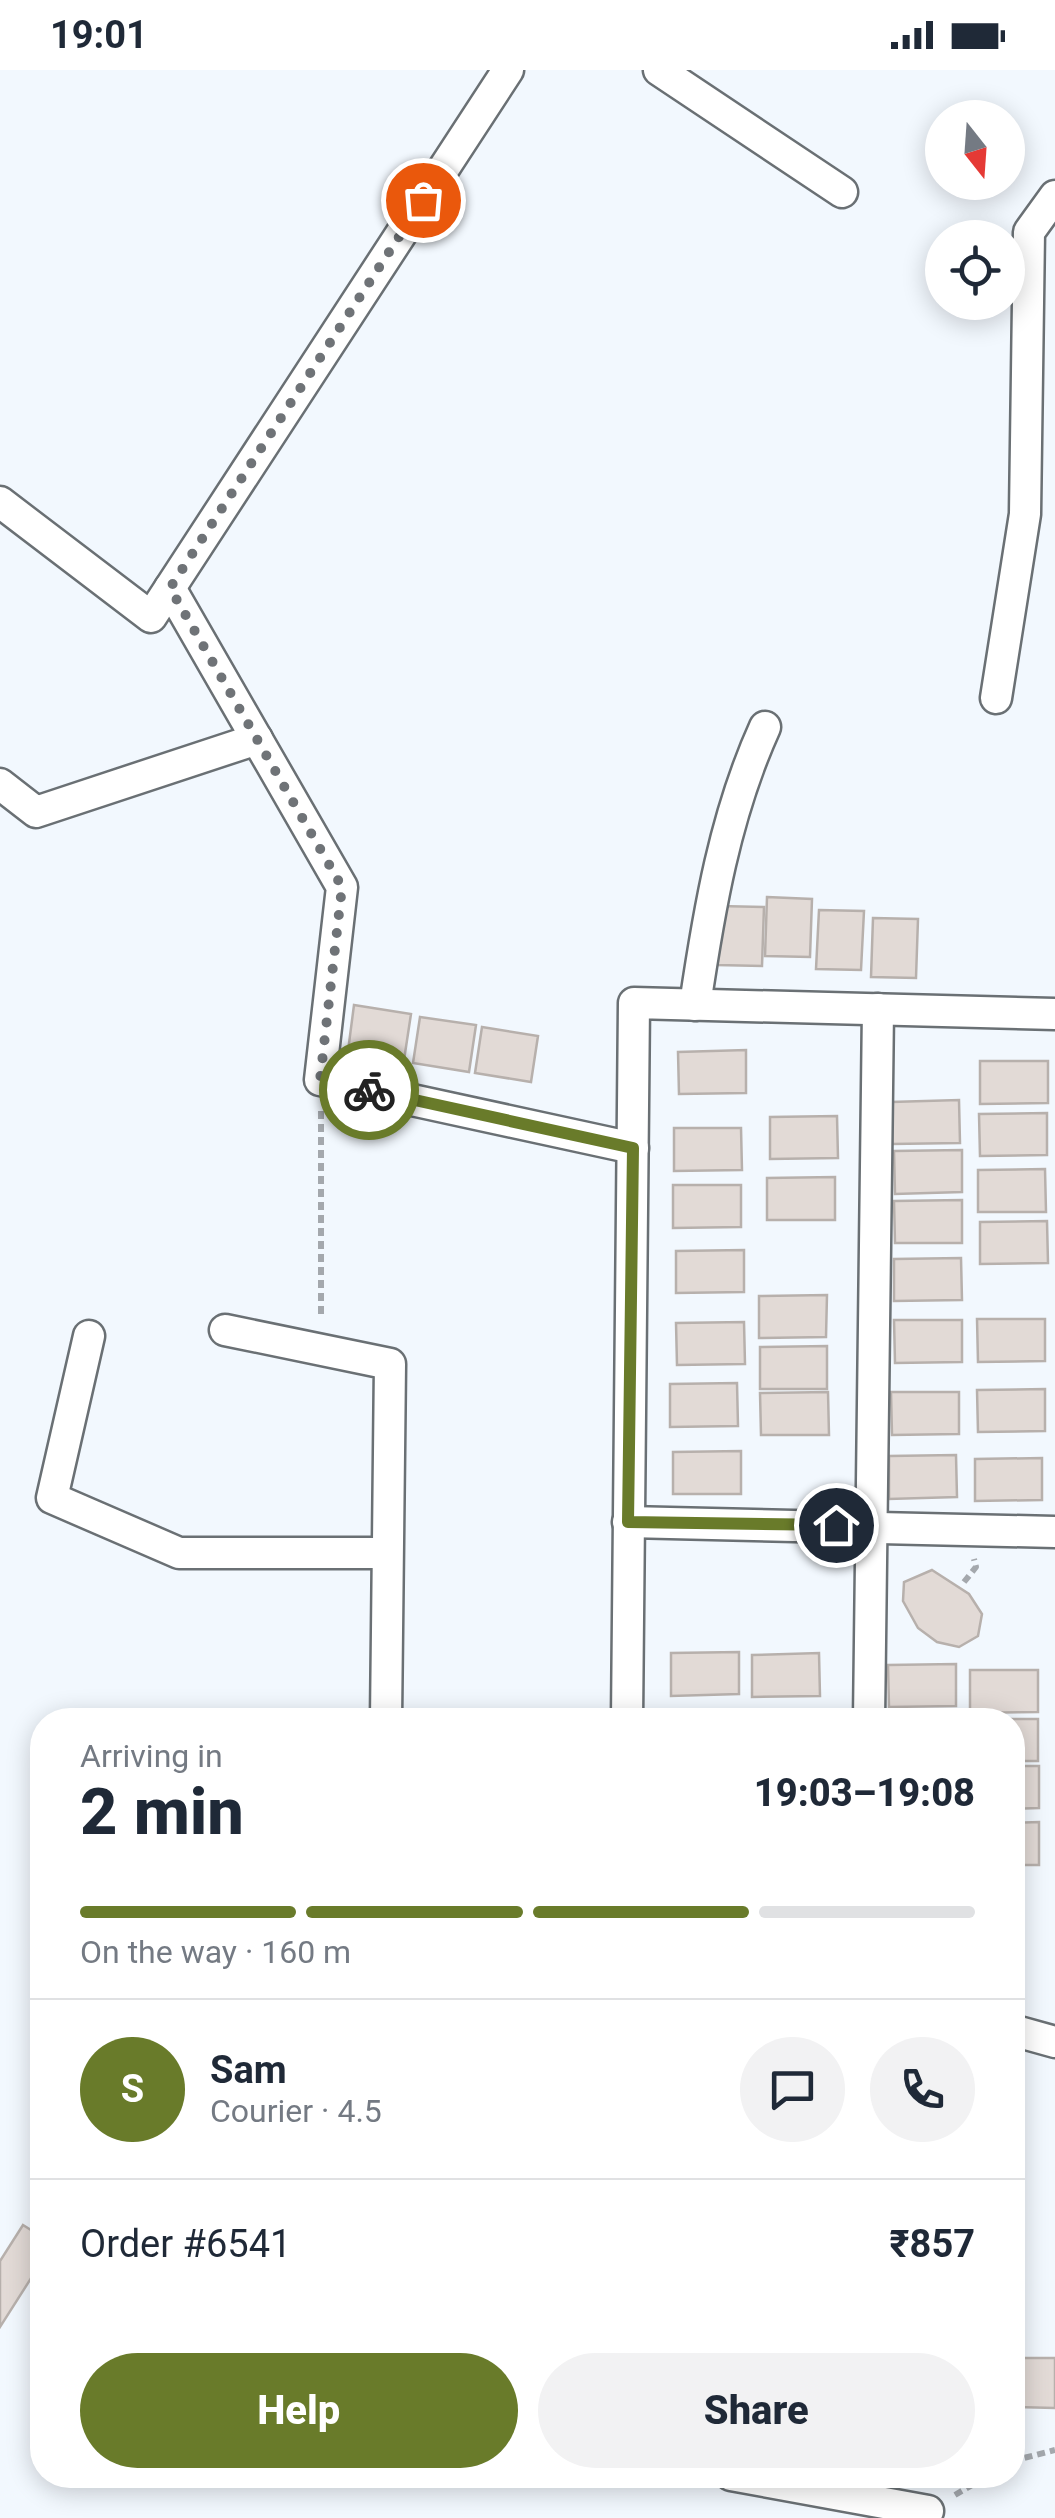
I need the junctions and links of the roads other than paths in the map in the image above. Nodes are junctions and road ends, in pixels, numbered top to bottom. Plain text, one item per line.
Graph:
1 (508, 70) edge
2 (659, 70) edge
3 (842, 192) dead end
4 (1055, 196) edge
5 (0, 502) edge
6 (170, 588) junction
7 (996, 698) dead end
8 (765, 727) dead end
9 (257, 739) junction
10 (0, 784) edge
11 (695, 1005) junction
12 (878, 1009) junction
13 (1055, 1014) edge
14 (633, 1148) junction
15 (225, 1330) dead end
16 (89, 1336) dead end
17 (628, 1522) junction
18 (870, 1526) junction
19 (1055, 1532) edge
20 (388, 1553) junction
21 (386, 1708) edge
22 (627, 1708) edge
23 (869, 1708) edge
24 (1025, 2034) edge
25 (1055, 2042) edge
26 (802, 2488) edge
27 (928, 2511) dead end

1 - 6 street
2 - 3 street
4 - 7 street
5 - 6 street
6 - 9 street
8 - 11 street
9 - 10 street
9 - 14 street
11 - 12 street
11 - 14 street
12 - 13 street
12 - 18 street
14 - 17 street
15 - 20 street
16 - 20 street
17 - 18 street
17 - 22 street
18 - 19 street
18 - 23 street
20 - 21 street
24 - 25 street
26 - 27 street

